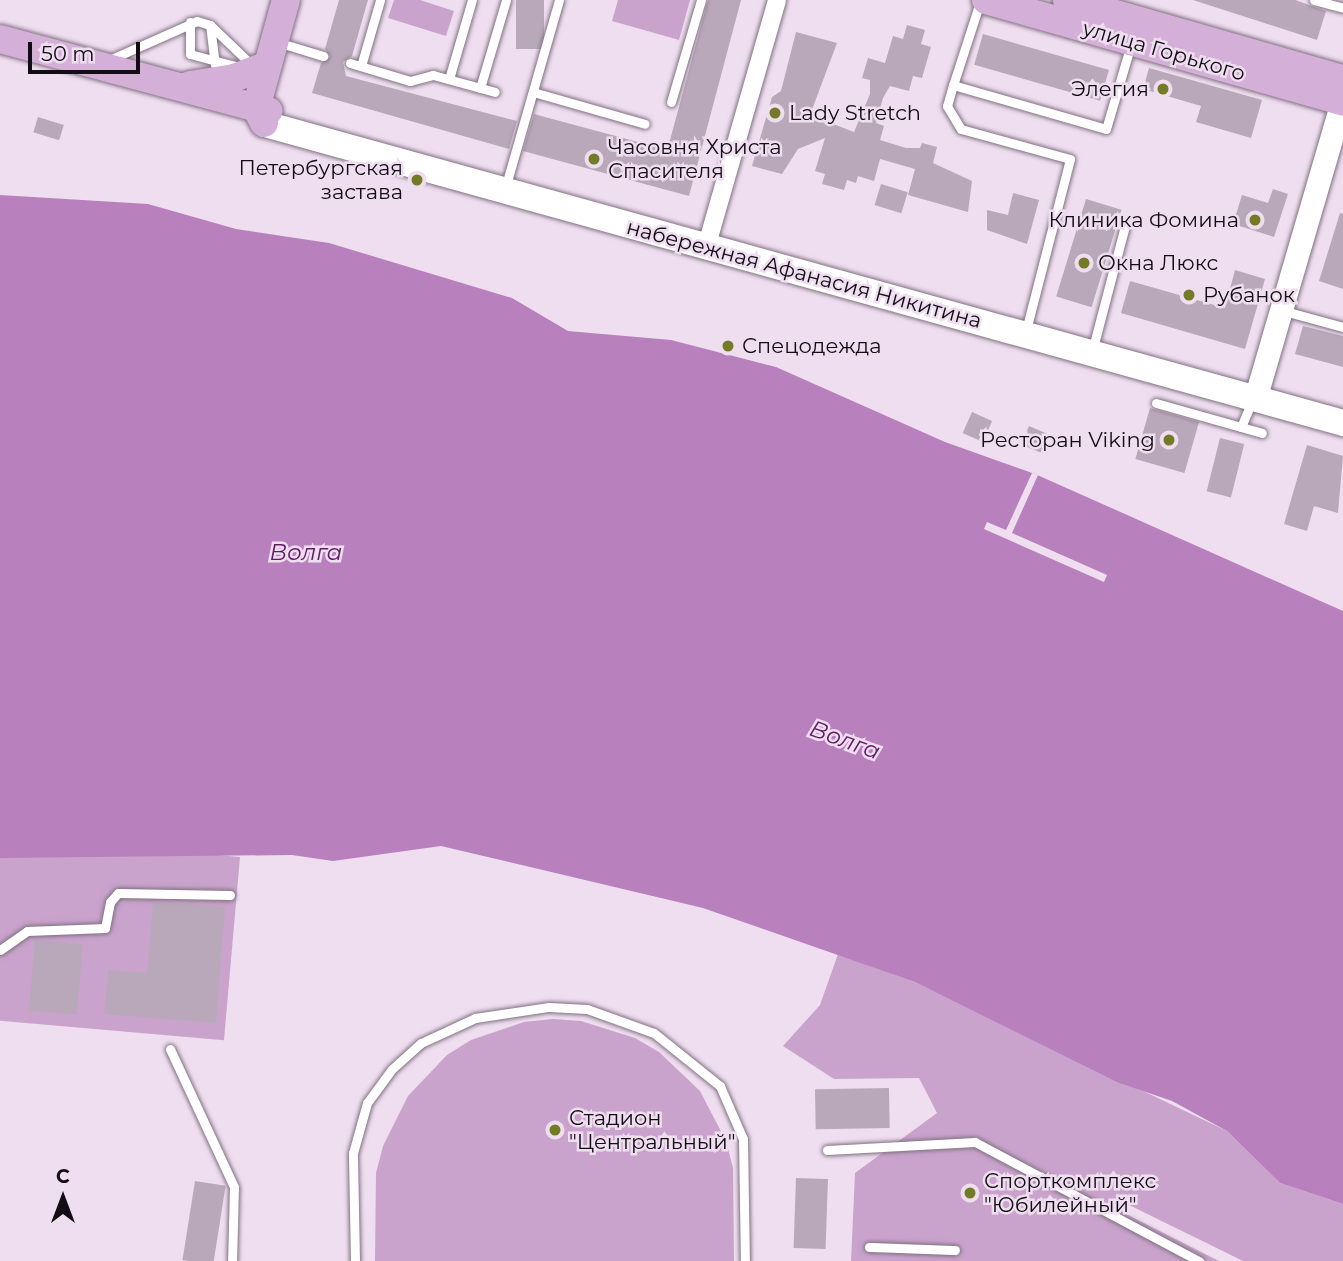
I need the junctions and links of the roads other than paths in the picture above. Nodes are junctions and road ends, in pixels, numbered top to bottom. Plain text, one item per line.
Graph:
1 (286, 0) edge
2 (299, 0) edge
3 (380, 0) edge
4 (472, 0) edge
5 (506, 0) edge
6 (559, 0) edge
7 (701, 0) edge
8 (777, 0) edge
9 (980, 0) edge
10 (986, 0) edge
11 (1068, 0) edge
12 (1314, 0) edge
13 (1343, 8) edge
14 (190, 22) junction
15 (1135, 24) junction
16 (210, 25) junction
17 (0, 39) edge
18 (0, 52) edge
19 (323, 56) dead end
20 (271, 60) junction
21 (95, 64) junction
22 (350, 64) dead end
23 (361, 66) junction
24 (219, 71) junction
25 (449, 79) junction
26 (953, 85) junction
27 (176, 86) junction
28 (480, 88) junction
29 (495, 92) dead end
30 (533, 92) junction
31 (1343, 95) edge
32 (671, 102) dead end
33 (258, 112) junction
34 (645, 124) dead end
35 (508, 178) junction
36 (1125, 226) dead end
37 (710, 234) junction
38 (1281, 310) junction
39 (1028, 322) junction
40 (1343, 327) edge
41 (1095, 340) junction
42 (1257, 393) junction
43 (1156, 403) dead end
44 (1343, 409) edge
45 (1343, 423) edge
46 (1241, 427) junction
47 (1262, 433) dead end
48 (230, 895) dead end
49 (0, 950) edge
50 (170, 1049) dead end
51 (827, 1150) dead end
52 (869, 1247) dead end
53 (955, 1250) dead end
54 (232, 1261) edge
55 (355, 1261) edge
56 (745, 1261) edge
57 (1199, 1261) edge

1 - 20 main road
2 - 20 main road
3 - 23 lane
4 - 25 lane
5 - 28 lane
6 - 30 lane
7 - 32 lane
8 - 37 street
9 - 26 lane
10 - 15 main road, улица Горького
11 - 15 main road, улица Горького
12 - 13 lane
14 - 16 lane
14 - 21 lane
14 - 24 lane
15 - 26 lane
15 - 31 main road, улица Горького
16 - 20 lane
16 - 24 lane
17 - 21 main road
18 - 33 main road
19 - 20 lane
20 - 24 main road
20 - 33 main road
21 - 27 main road
22 - 23 lane
23 - 25 lane
24 - 27 main road
24 - 33 lane
25 - 28 lane
26 - 39 lane
27 - 33 main road
28 - 29 lane
30 - 34 lane
30 - 35 lane
31 - 38 street
33 - 35 main road, набережная Афанасия Никитина
33 - 42 main road, набережная Афанасия Никитина
35 - 37 main road, набережная Афанасия Никитина
36 - 41 lane
37 - 39 main road, набережная Афанасия Никитина
38 - 40 lane
38 - 42 street
39 - 41 main road, набережная Афанасия Никитина
41 - 42 main road, набережная Афанасия Никитина
42 - 44 main road, набережная Афанасия Никитина
42 - 45 main road, набережная Афанасия Никитина
42 - 46 lane
43 - 46 lane
46 - 47 lane
48 - 49 lane
50 - 54 lane
51 - 57 lane
52 - 53 lane
55 - 56 lane

